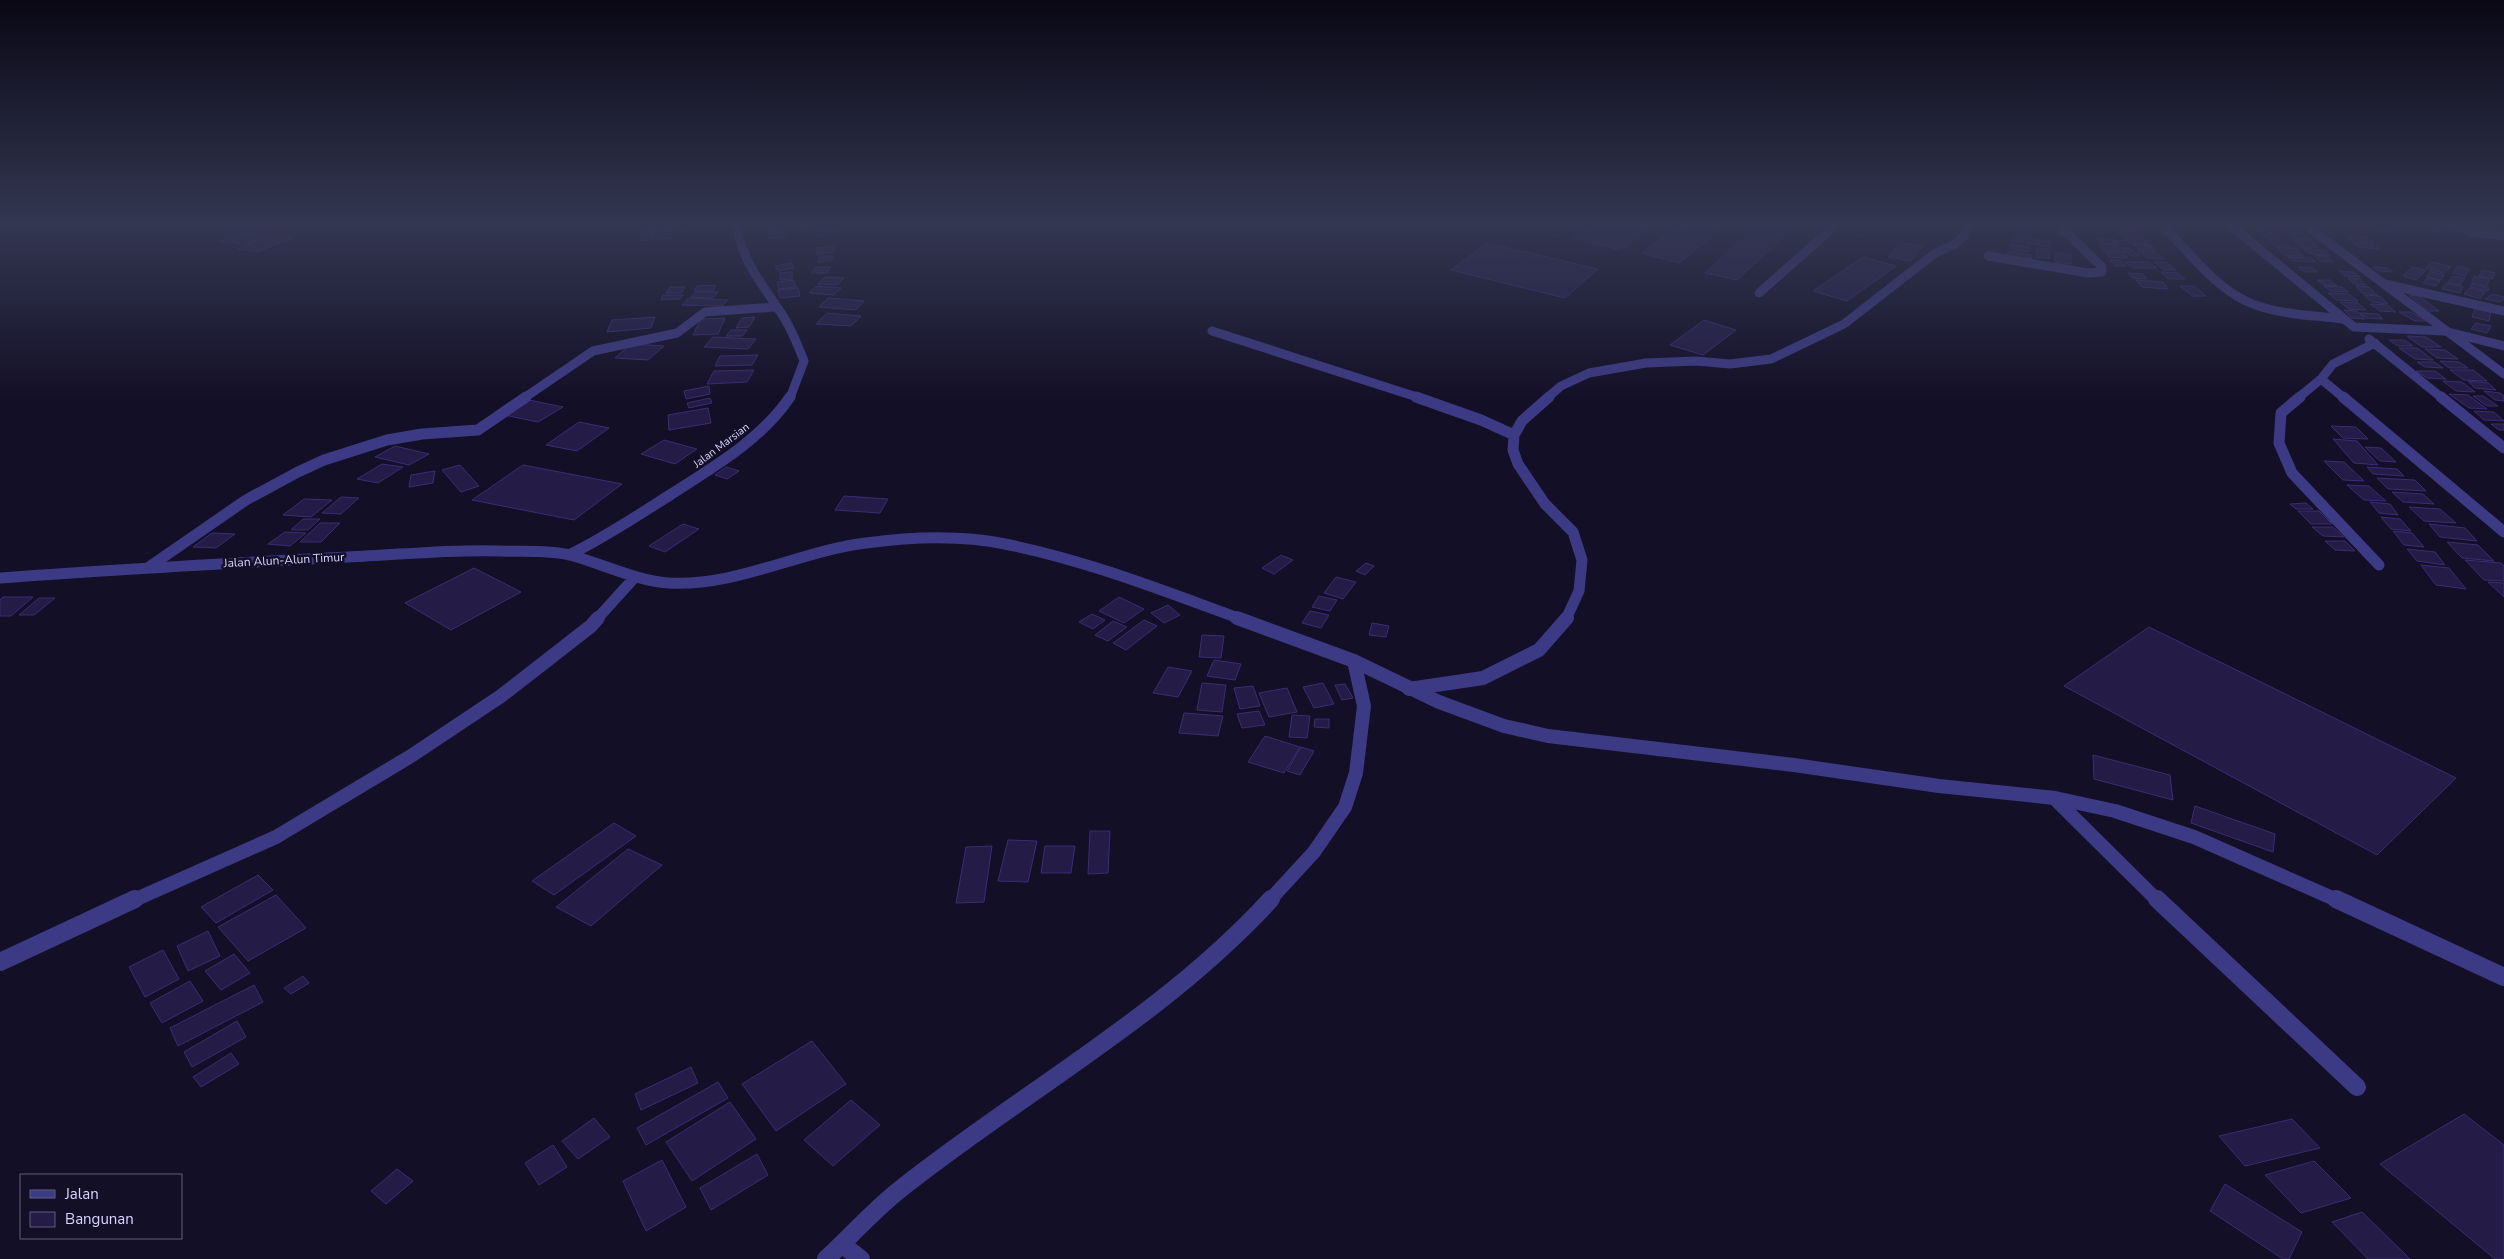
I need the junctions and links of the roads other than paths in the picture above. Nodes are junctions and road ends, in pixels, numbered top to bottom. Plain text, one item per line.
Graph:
1 (761, 283) edge
2 (1771, 283) edge
3 (1896, 283) edge
4 (2222, 283) edge
5 (2301, 283) edge
6 (2380, 283) joint
7 (1760, 293) dead end
8 (775, 307) junction
9 (2504, 311) edge
10 (2350, 323) junction
11 (2444, 331) junction
12 (1212, 332) dead end
13 (2375, 343) junction
14 (2504, 346) edge
15 (2504, 374) edge
16 (2321, 379) junction
17 (1514, 435) junction
18 (2504, 448) edge
19 (2504, 532) edge
20 (568, 555) junction
21 (2379, 564) dead end
22 (149, 567) junction
23 (635, 576) junction
24 (0, 578) edge
25 (1354, 661) junction
26 (1409, 688) junction
27 (2055, 798) junction
28 (0, 962) edge
29 (2504, 977) edge
30 (2357, 1087) dead end
31 (843, 1245) junction
32 (826, 1259) edge
33 (861, 1259) edge

1 - 8 street, Jalan Marsian
2 - 7 street
3 - 17 street
4 - 10 street
5 - 10 street
6 - 9 street
6 - 11 street
8 - 20 street, Jalan Marsian
8 - 22 street
10 - 11 street
10 - 13 street
11 - 14 street
11 - 15 street
12 - 17 street
13 - 16 street
13 - 18 street
16 - 19 street
16 - 21 street
17 - 26 street
20 - 22 street, Jalan Alun-Alun Timur
20 - 23 street
22 - 24 street, Jalan Alun-Alun Timur
23 - 25 street
23 - 28 street
25 - 26 street
25 - 31 street
26 - 27 street
27 - 29 street
27 - 30 street
31 - 32 street
31 - 33 street

